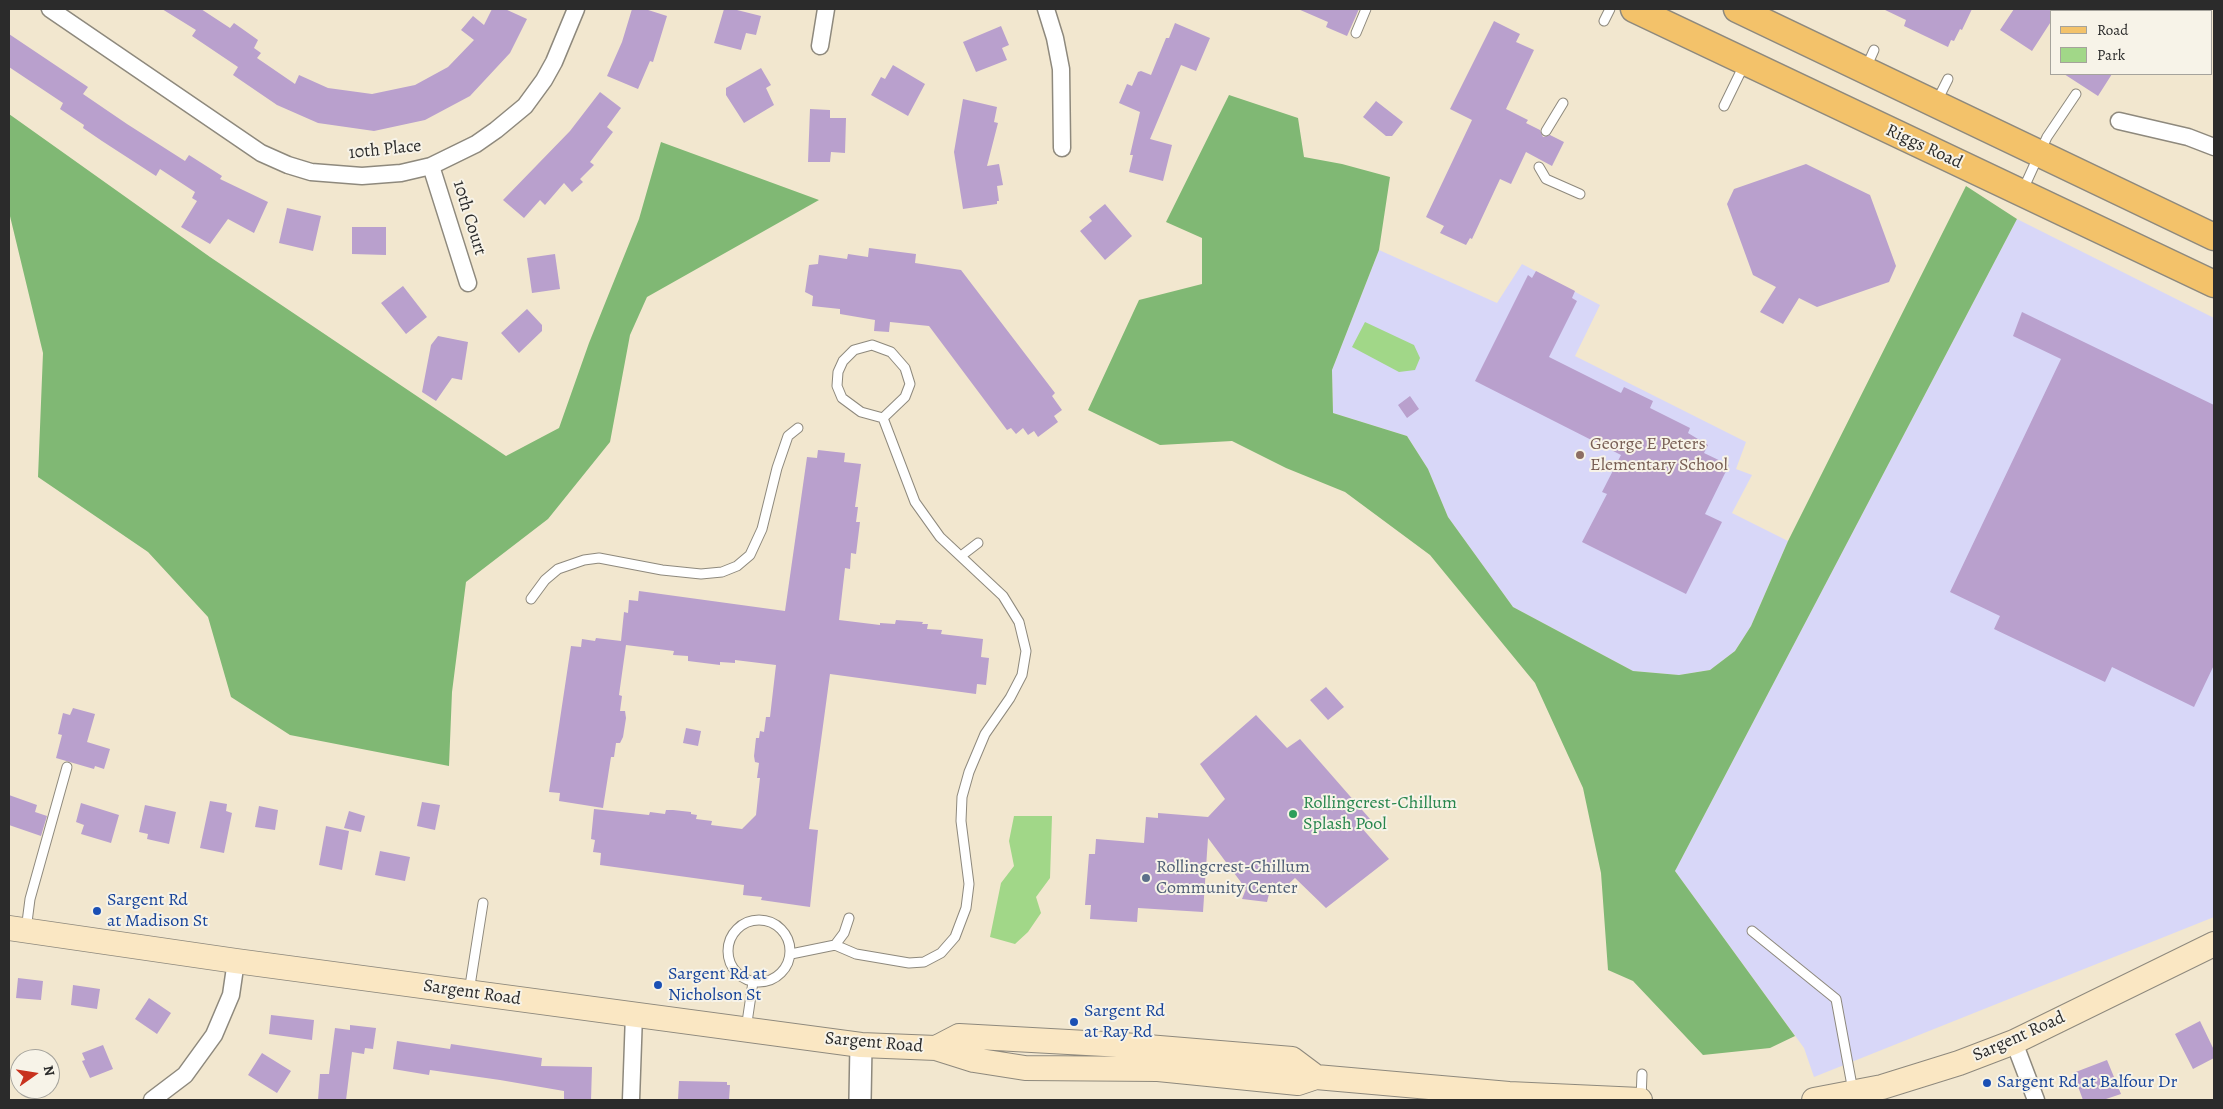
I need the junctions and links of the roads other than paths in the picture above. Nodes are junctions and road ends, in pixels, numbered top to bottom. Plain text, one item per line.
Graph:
1 (50, 9) edge
2 (576, 9) edge
3 (826, 9) edge
4 (1366, 9) edge
5 (1610, 9) edge
6 (1634, 9) edge
7 (1737, 9) edge
8 (1052, 10) edge
9 (1604, 21) dead end
10 (1356, 33) dead end
11 (820, 46) dead end
12 (1746, 62) junction
13 (1948, 79) dead end
14 (2076, 94) dead end
15 (1563, 103) dead end
16 (1936, 104) junction
17 (1724, 106) dead end
18 (2119, 122) dead end
19 (1546, 131) dead end
20 (2214, 147) edge
21 (1062, 148) dead end
22 (2041, 154) junction
23 (432, 166) junction
24 (1539, 166) dead end
25 (2022, 193) junction
26 (1580, 194) dead end
27 (2214, 237) edge
28 (468, 283) dead end
29 (2214, 284) edge
30 (882, 418) junction
31 (798, 428) dead end
32 (978, 543) dead end
33 (961, 556) junction
34 (531, 599) dead end
35 (67, 768) dead end
36 (483, 903) dead end
37 (849, 918) dead end
38 (17, 929) edge
39 (1752, 931) dead end
40 (2214, 944) edge
41 (835, 945) junction
42 (791, 954) junction
43 (236, 961) junction
44 (753, 982) junction
45 (469, 992) junction
46 (634, 1014) junction
47 (746, 1029) junction
48 (2014, 1042) junction
49 (861, 1045) junction
50 (1642, 1074) dead end
51 (1854, 1094) junction
52 (156, 1099) edge
53 (631, 1100) edge
54 (860, 1100) edge
55 (1640, 1100) edge
56 (1814, 1100) edge
57 (2036, 1100) edge

1 - 23 street, 10th Place
2 - 23 street, 10th Place
3 - 11 street
4 - 10 lane
5 - 9 lane
6 - 12 main road, Riggs Road
7 - 16 main road
8 - 21 street
12 - 17 lane
12 - 25 main road, Riggs Road
13 - 16 lane
14 - 22 lane
15 - 19 lane
16 - 22 main road
18 - 20 street
22 - 25 lane
22 - 27 main road
23 - 28 street, 10th Court
24 - 26 lane
25 - 29 main road, Riggs Road
30 - 30 lane
30 - 33 lane
31 - 34 lane
32 - 33 lane
33 - 41 lane
35 - 38 lane
36 - 45 lane
37 - 41 lane
38 - 43 main road, Sargent Road
39 - 51 lane
40 - 48 main road, Sargent Road
41 - 42 lane
42 - 44 lane
42 - 44 lane
43 - 45 main road, Sargent Road
43 - 52 street
44 - 47 lane
45 - 46 main road, Sargent Road
46 - 47 main road, Sargent Road
46 - 53 street
47 - 49 main road, Sargent Road
48 - 51 main road, Sargent Road
48 - 57 street
49 - 54 street
49 - 55 main road, Sargent Road
50 - 55 lane
51 - 56 main road, Sargent Road

